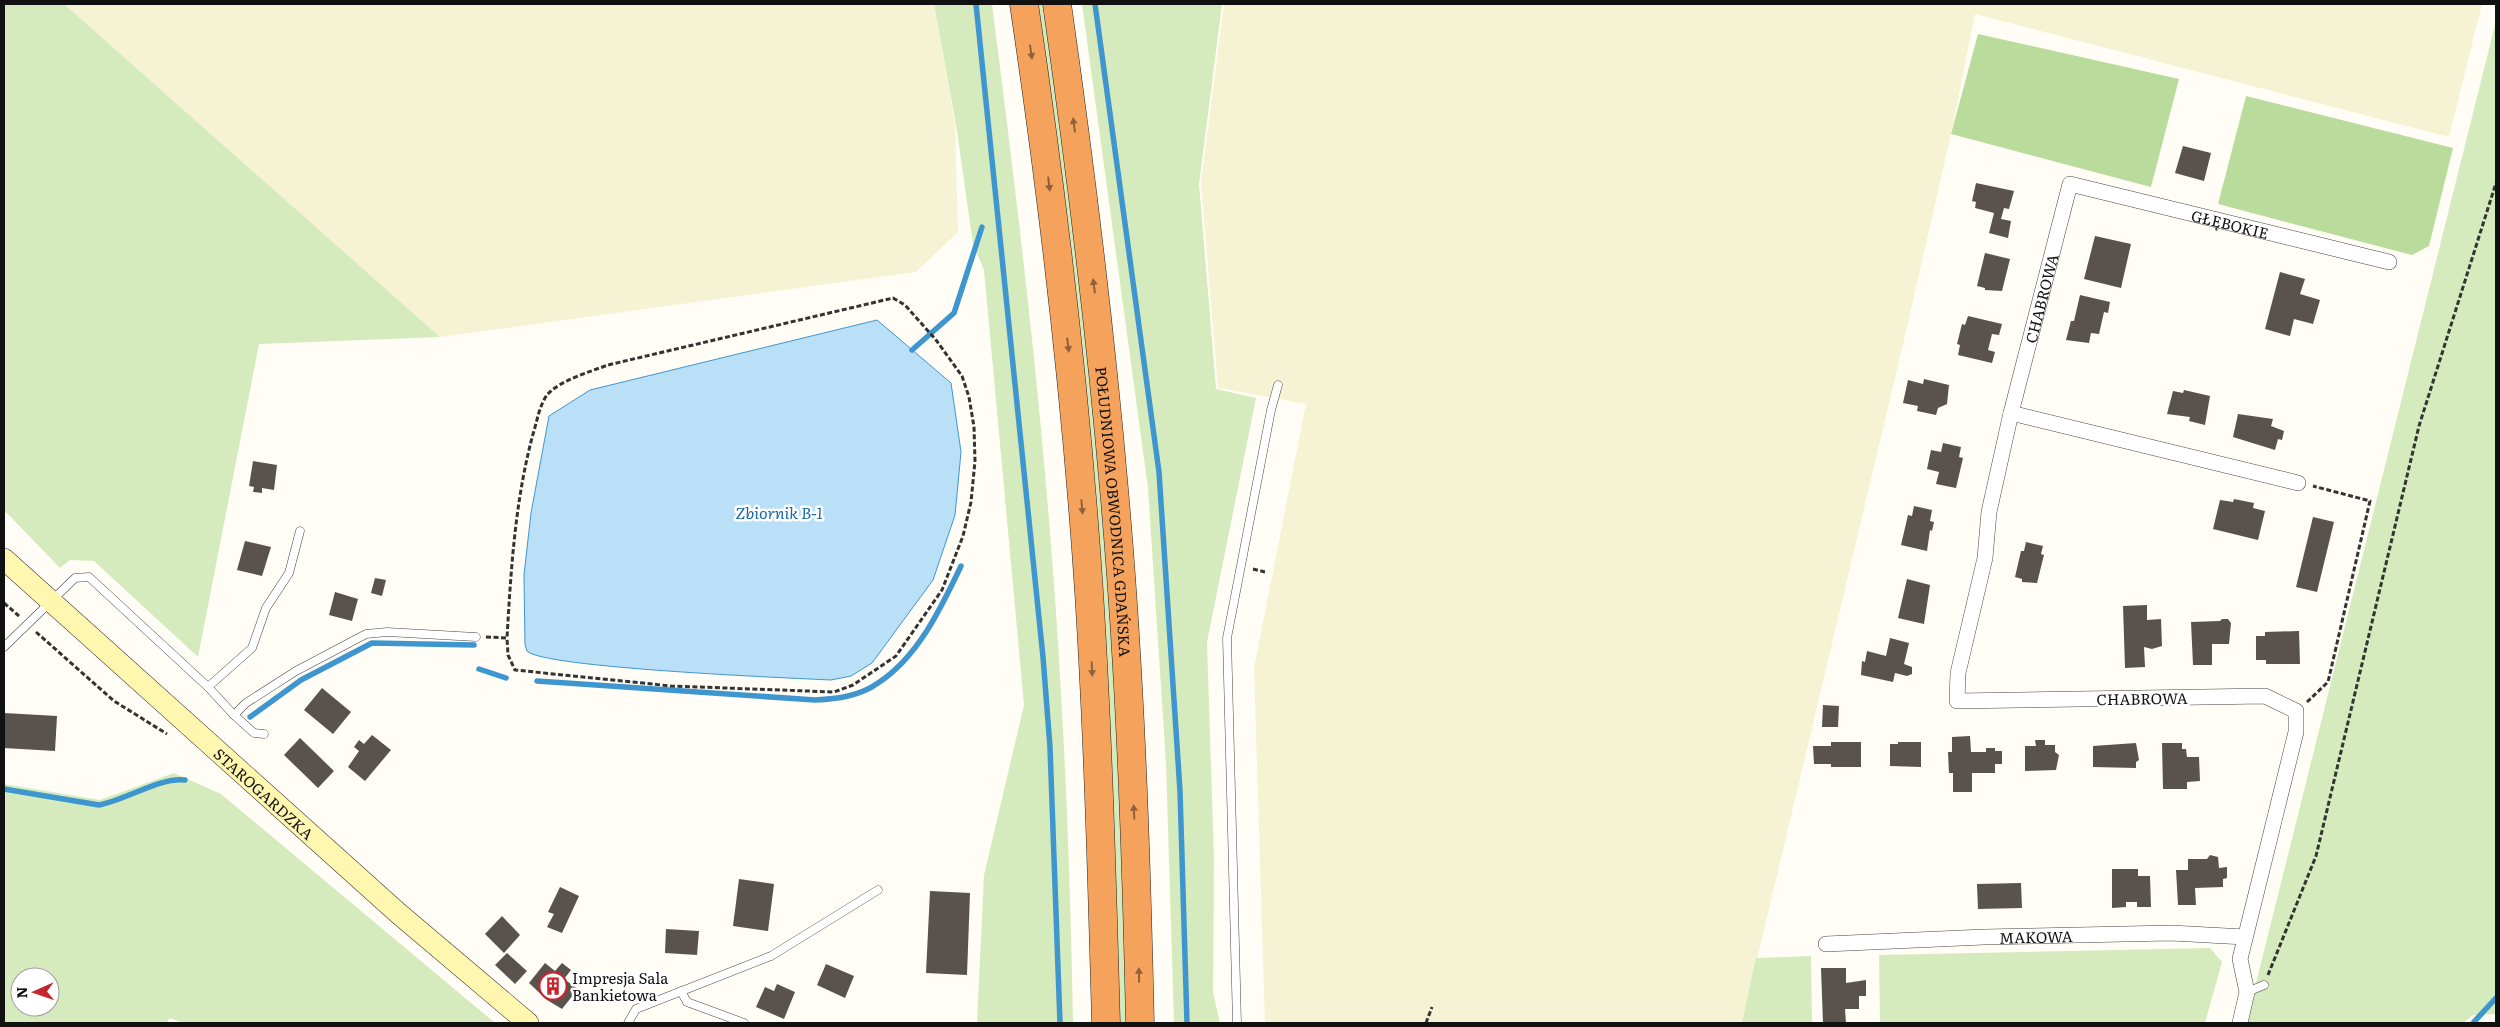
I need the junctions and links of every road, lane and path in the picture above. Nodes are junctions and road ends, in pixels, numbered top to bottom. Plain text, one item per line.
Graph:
1 (1024, 4) edge
2 (1057, 4) edge
3 (2496, 183) edge
4 (2070, 184) joint
5 (2389, 262) dead end
6 (1278, 385) dead end
7 (2011, 413) junction
8 (2298, 483) joint
9 (300, 531) dead end
10 (4, 559) edge
11 (4, 602) edge
12 (51, 602) junction
13 (27, 624) junction
14 (476, 637) joint
15 (507, 638) junction
16 (4, 647) edge
17 (208, 687) junction
18 (2296, 711) junction
19 (234, 715) junction
20 (264, 734) dead end
21 (169, 736) dead end
22 (878, 890) dead end
23 (2245, 937) junction
24 (1826, 944) dead end
25 (2264, 985) joint
26 (682, 991) junction
27 (2247, 992) junction
28 (1432, 1007) dead end
29 (528, 1023) edge
30 (628, 1023) edge
31 (744, 1023) edge
32 (1106, 1023) edge
33 (1140, 1023) edge
34 (1237, 1023) edge
35 (1426, 1023) edge
36 (2240, 1023) edge

1 -> 32 highway, POŁUDNIOWA OBWODNICA GDAŃSKA
33 -> 2 highway, POŁUDNIOWA OBWODNICA GDAŃSKA
3 - 25 path
4 - 5 street, GŁĘBOKIE
4 - 7 street, CHABROWA
6 - 34 lane
7 - 8 street
7 - 18 street, CHABROWA
8 - 18 path
9 - 17 lane
10 - 12 main road, STAROGARDZKA
11 - 13 path
12 - 13 lane
12 - 17 lane
12 - 29 main road, STAROGARDZKA
13 - 16 lane
13 - 21 path
14 - 15 path
14 - 19 lane
15 - 15 path
17 - 19 lane
18 - 23 street
19 - 20 lane
22 - 26 lane
23 - 24 street, MAKOWA
23 - 27 street
25 - 27 lane
26 - 30 lane
26 - 31 lane
27 - 36 street
28 - 35 path

